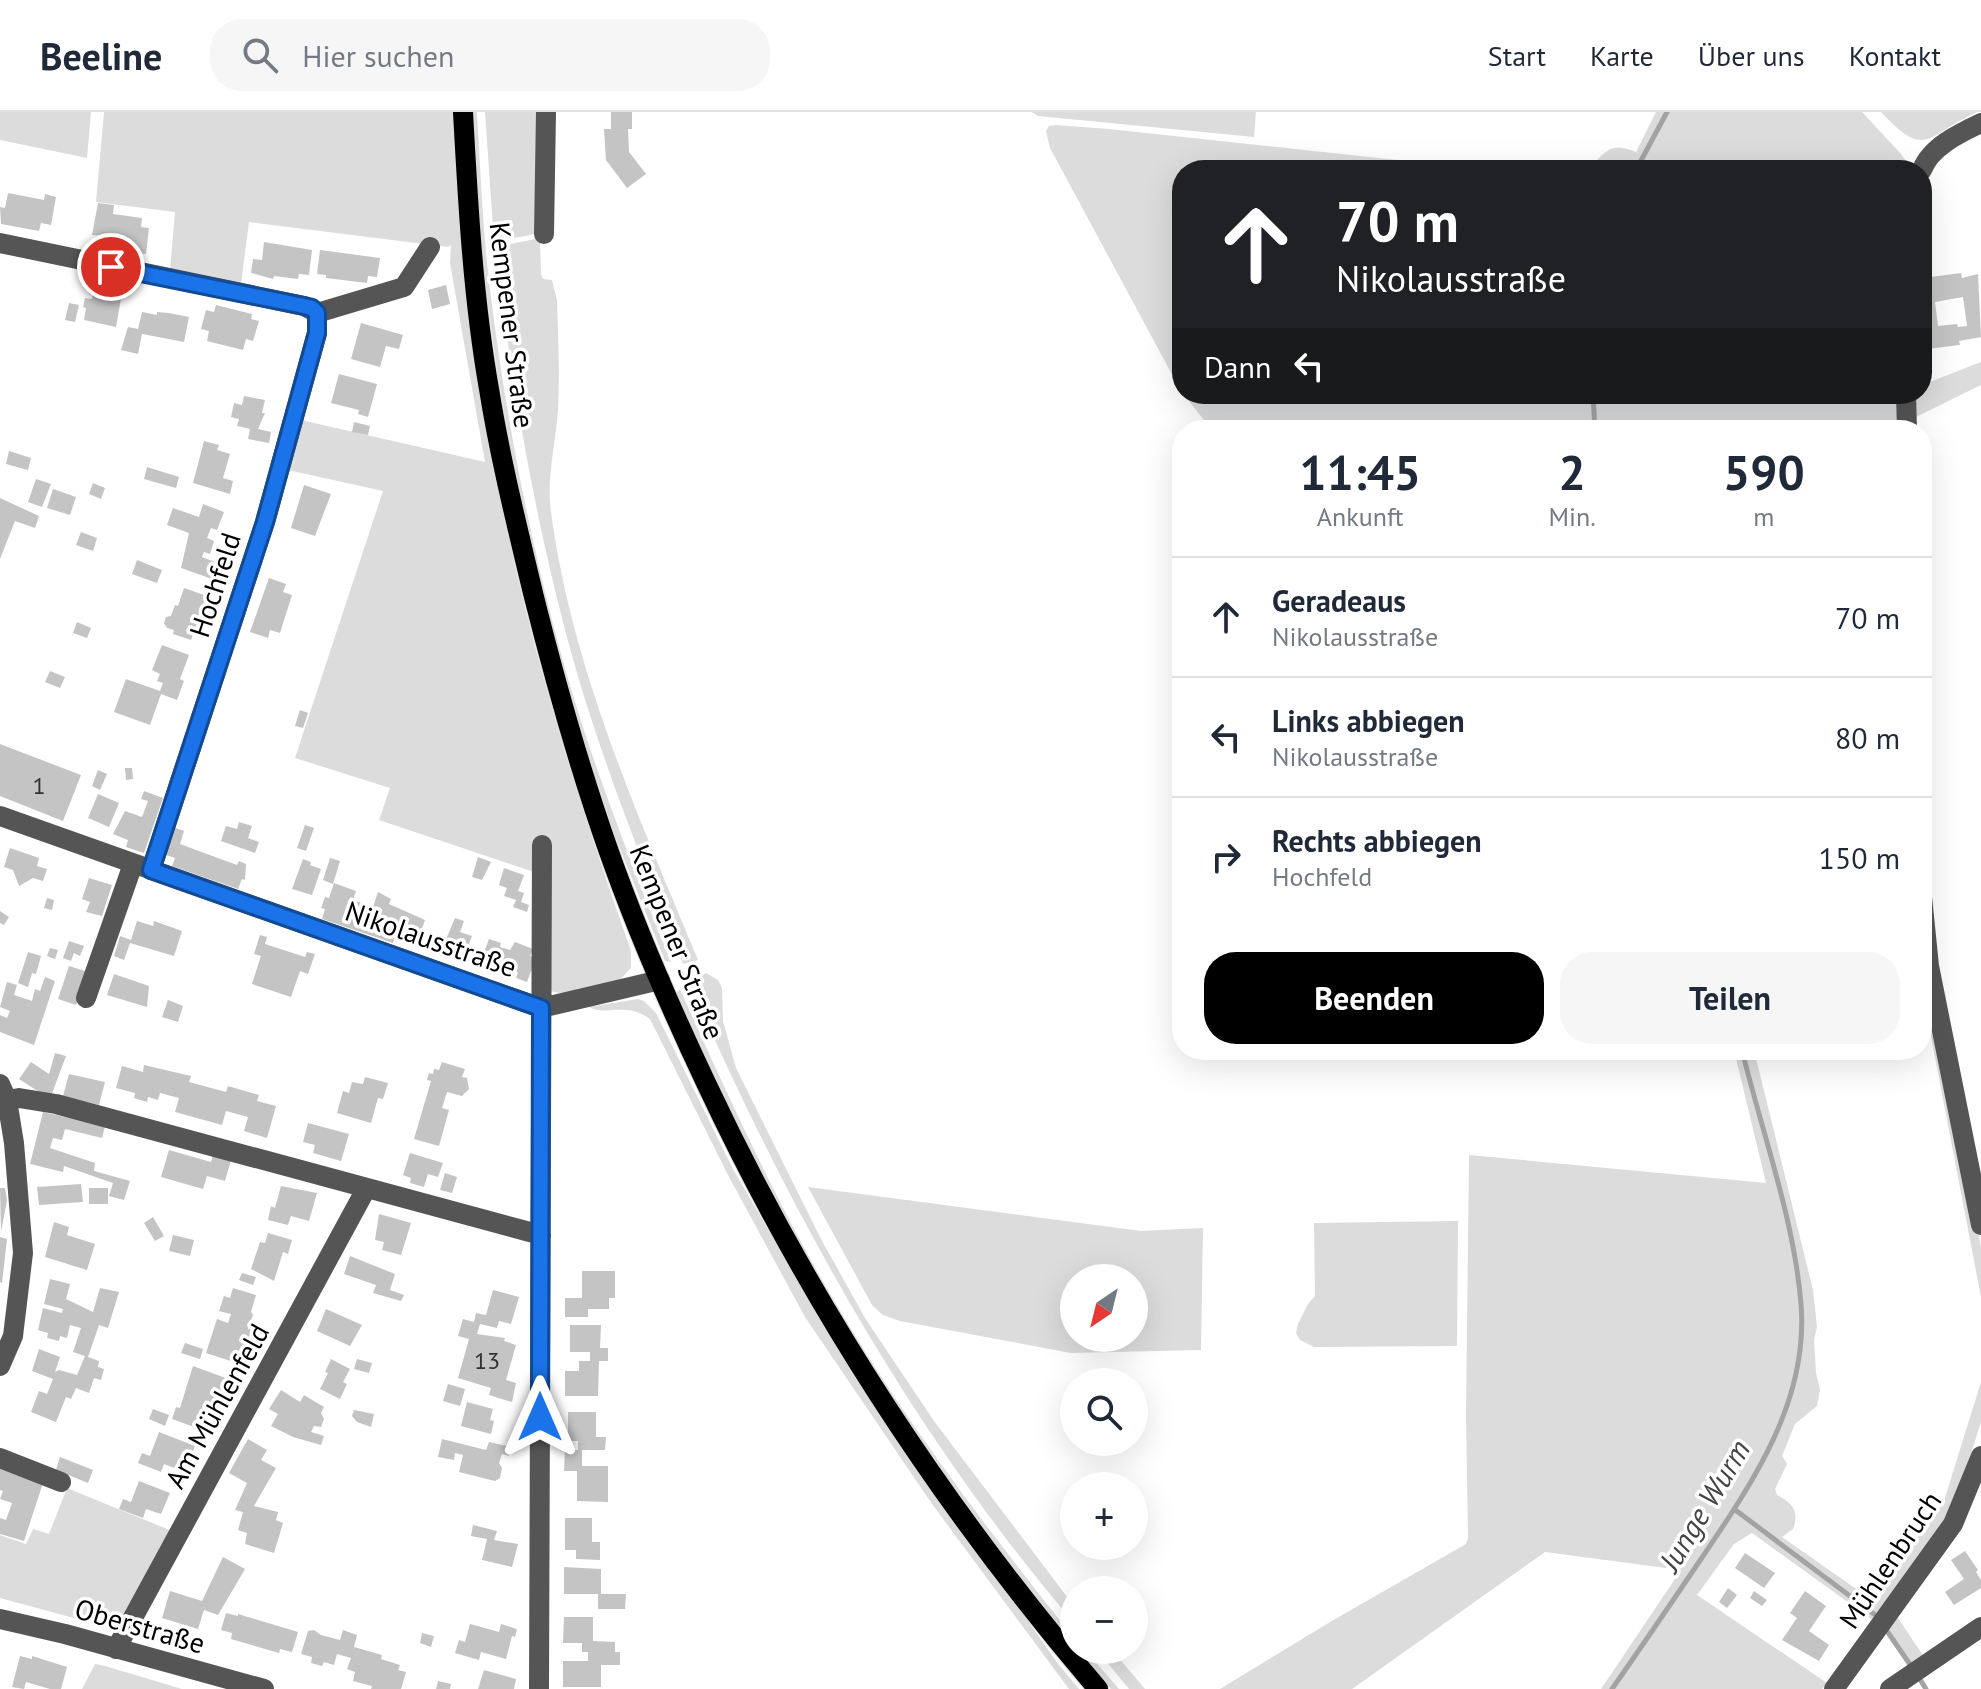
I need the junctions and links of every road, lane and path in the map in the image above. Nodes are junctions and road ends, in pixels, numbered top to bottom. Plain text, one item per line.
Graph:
1 (463, 112) edge
2 (546, 112) edge
3 (1981, 123) edge
4 (1929, 160) edge
5 (544, 234) dead end
6 (0, 243) edge
7 (430, 247) dead end
8 (317, 313) junction
9 (0, 816) edge
10 (542, 845) dead end
11 (142, 867) junction
12 (660, 980) junction
13 (1932, 981) edge
14 (86, 998) dead end
15 (541, 1008) junction
16 (3, 1092) edge
17 (366, 1189) junction
18 (1981, 1225) edge
19 (541, 1235) junction
20 (0, 1366) edge
21 (0, 1458) edge
22 (1979, 1466) edge
23 (61, 1482) dead end
24 (0, 1619) edge
25 (1981, 1627) edge
26 (116, 1649) junction
27 (264, 1689) edge
28 (539, 1689) edge
29 (1098, 1689) edge
30 (1834, 1689) edge
31 (1890, 1689) edge

1 - 12 main road, Kempener Straße
2 - 5 street
3 - 4 street
6 - 8 street
7 - 8 street
8 - 11 street, Hochfeld
9 - 11 street, Nikolausstraße
10 - 15 street
11 - 14 street
11 - 15 street, Nikolausstraße
12 - 15 street
12 - 29 main road, Kempener Straße
13 - 18 street
15 - 19 street, Nikolausstraße
16 - 17 street
16 - 20 street
17 - 19 street
17 - 26 street, Am Mühlenfeld
19 - 28 street, Nikolausstraße
21 - 23 street
22 - 30 street, Mühlenbruch
24 - 26 street, Oberstraße
25 - 31 street
26 - 27 street, Oberstraße

